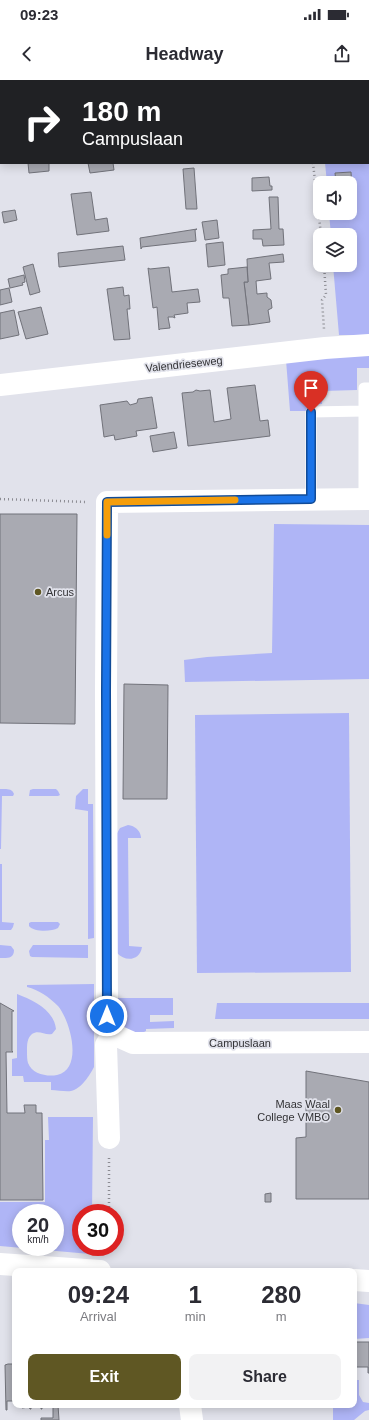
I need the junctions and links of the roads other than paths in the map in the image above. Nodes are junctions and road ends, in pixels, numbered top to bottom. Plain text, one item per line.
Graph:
1 (369, 345) edge
2 (0, 385) edge
3 (369, 388) edge
4 (364, 411) junction
5 (311, 499) junction
6 (367, 499) edge
7 (113, 1034) junction
8 (369, 1042) edge
9 (109, 1138) road end
10 (0, 1264) edge
11 (57, 1268) edge
12 (357, 1280) edge
13 (369, 1281) edge
14 (190, 1408) edge
15 (192, 1420) edge

1 - 2 street, Valendrieseweg
3 - 4 lane
4 - 5 lane
4 - 6 lane
5 - 6 street
5 - 7 street
7 - 8 street, Campuslaan
7 - 9 street
10 - 11 street
12 - 13 street
14 - 15 street

